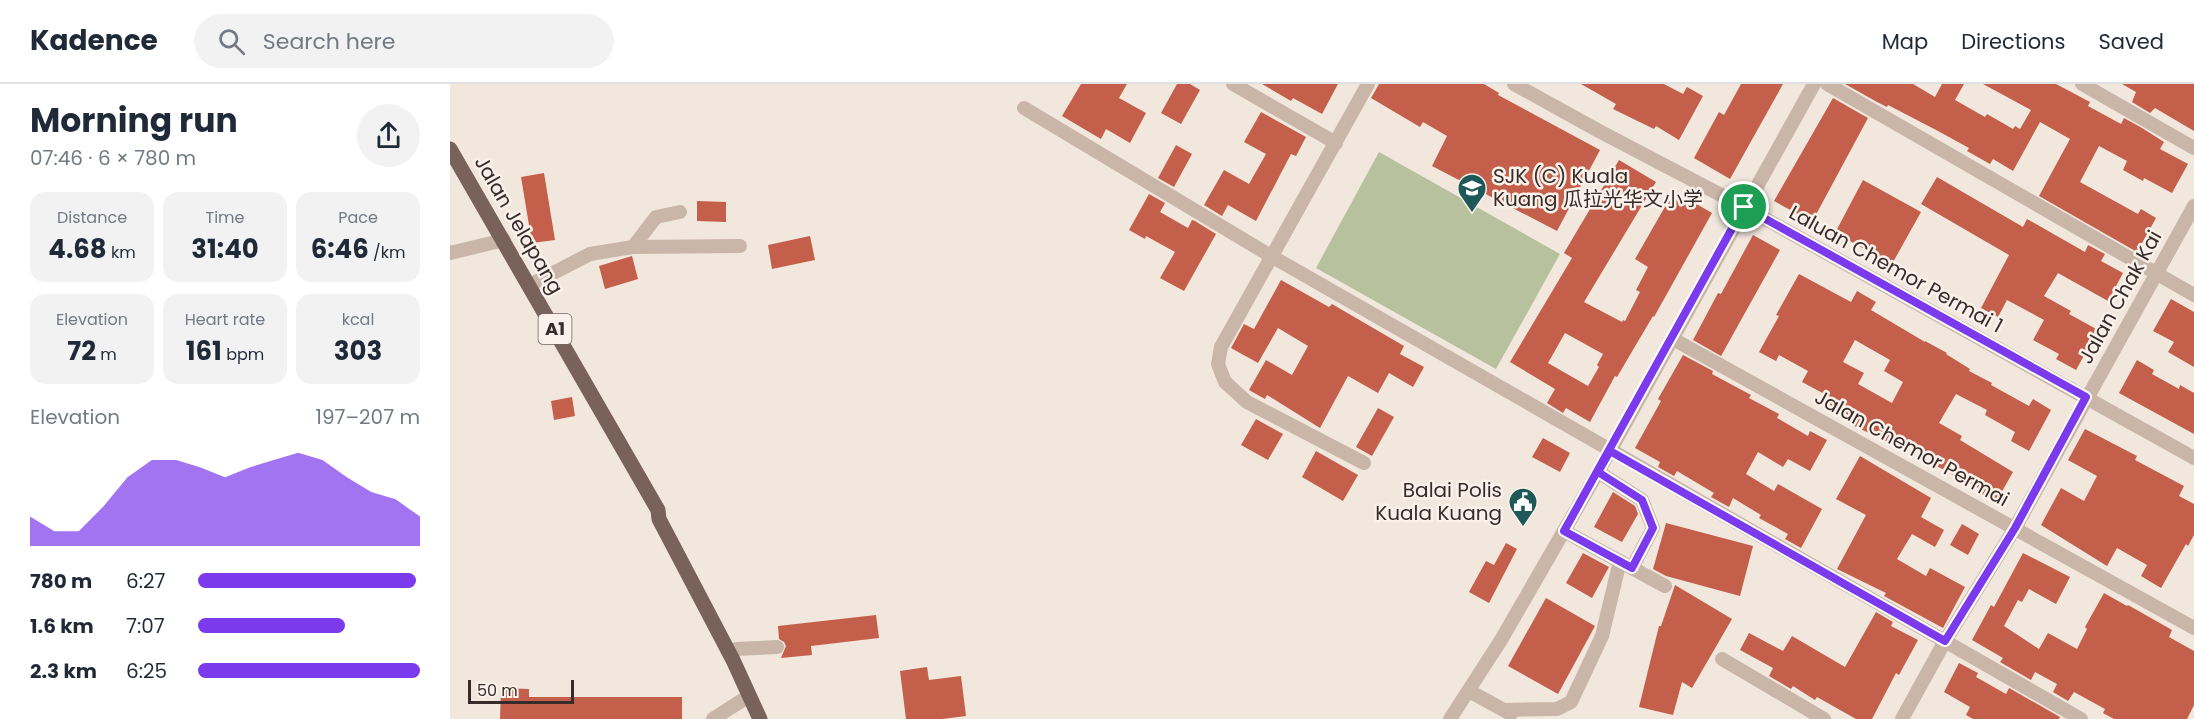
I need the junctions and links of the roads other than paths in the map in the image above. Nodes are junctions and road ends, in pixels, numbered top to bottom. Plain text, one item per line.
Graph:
1 (1233, 84) edge
2 (1368, 84) edge
3 (1514, 84) edge
4 (1814, 84) edge
5 (1827, 84) edge
6 (2082, 84) edge
7 (1024, 108) dead end
8 (1336, 143) junction
9 (2194, 148) edge
10 (450, 149) edge
11 (2194, 206) edge
12 (1744, 207) junction
13 (681, 212) dead end
14 (504, 240) junction
15 (740, 246) dead end
16 (633, 247) junction
17 (450, 253) edge
18 (1271, 256) junction
19 (2156, 273) junction
20 (530, 285) junction
21 (2194, 295) edge
22 (1673, 339) junction
23 (2086, 397) junction
24 (1610, 451) junction
25 (2194, 458) edge
26 (1364, 464) dead end
27 (1598, 472) junction
28 (658, 510) junction
29 (2015, 528) junction
30 (1564, 531) junction
31 (1626, 565) junction
32 (1665, 586) dead end
33 (2194, 628) edge
34 (1945, 641) junction
35 (777, 647) dead end
36 (736, 649) junction
37 (1722, 659) dead end
38 (1469, 692) junction
39 (749, 696) junction
40 (1504, 710) junction
41 (713, 719) edge
42 (760, 719) edge
43 (771, 719) edge
44 (1450, 719) edge
45 (1521, 719) edge
46 (1824, 719) edge
47 (1902, 719) edge
48 (2081, 719) edge

1 - 8 street
2 - 8 street
3 - 12 street, Laluan Chemor Permai 1
4 - 12 street
5 - 19 street
6 - 9 street
7 - 18 street
8 - 18 street
10 - 14 main road, Jalan Jelapang / A1
11 - 19 street, Jalan Chak Kai
12 - 22 street
12 - 23 street, Laluan Chemor Permai 1
13 - 16 street
14 - 17 street
14 - 20 main road, Jalan Jelapang / A1
15 - 16 street
16 - 20 street
18 - 24 street
18 - 26 street
19 - 21 street
19 - 23 street, Jalan Chak Kai
20 - 28 main road, Jalan Jelapang / A1
22 - 24 street
22 - 29 street, Jalan Chemor Permai
23 - 25 street, Laluan Chemor Permai 1
23 - 29 street, Jalan Chak Kai
24 - 27 street
24 - 34 street
27 - 30 street
27 - 31 street
28 - 36 main road, Jalan Jelapang / A1
28 - 39 main road, Jalan Jelapang / A1
29 - 33 street, Jalan Chemor Permai
29 - 34 street, Jalan Chak Kai
30 - 31 street
30 - 38 street
31 - 32 street
31 - 40 street
34 - 47 street, Jalan Chak Kai
34 - 48 street
35 - 36 street
36 - 43 main road, Jalan Jelapang / A1
37 - 46 street
38 - 40 street
38 - 44 street
39 - 41 street
39 - 42 main road, Jalan Jelapang / A1
40 - 45 street

